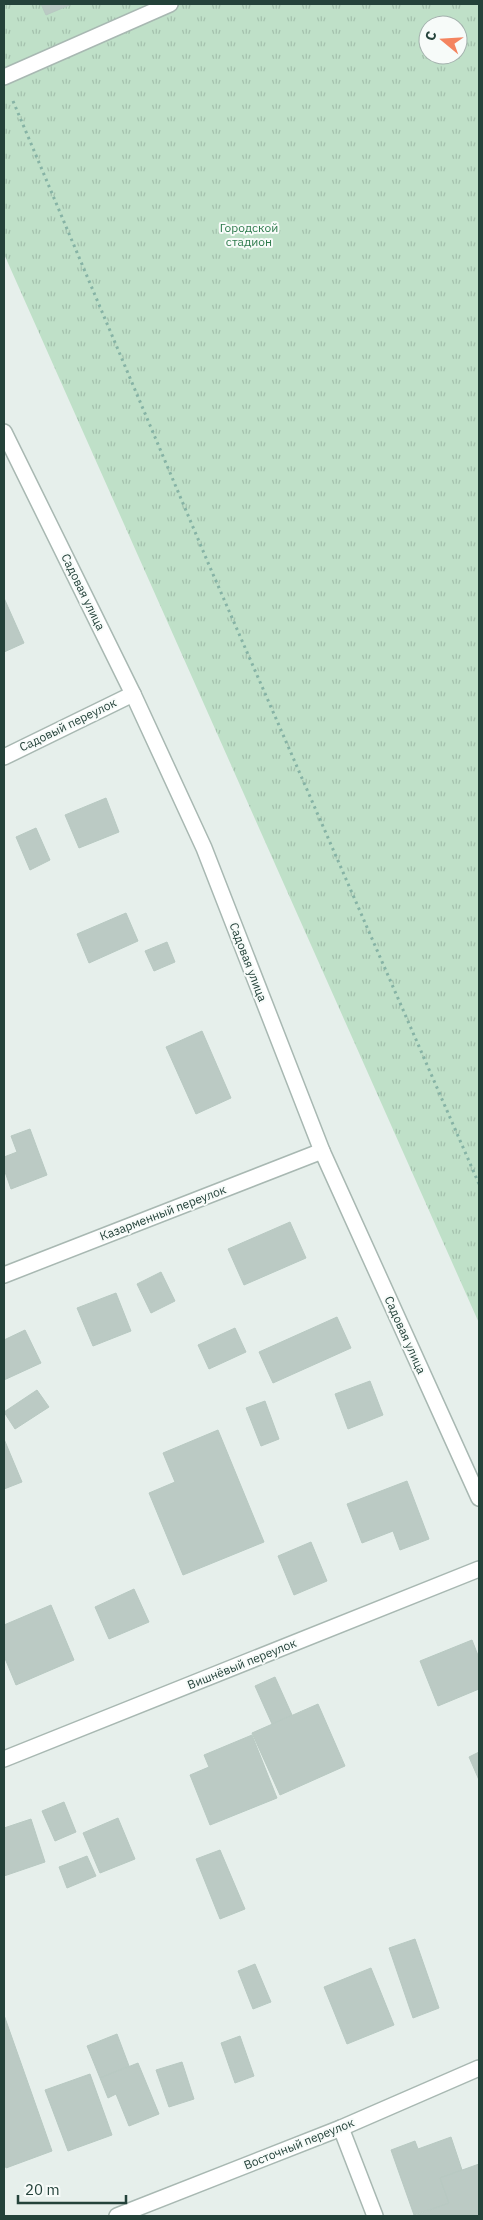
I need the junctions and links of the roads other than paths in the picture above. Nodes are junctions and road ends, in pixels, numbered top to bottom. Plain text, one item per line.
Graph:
1 (170, 4) edge
2 (4, 77) edge
3 (4, 432) edge
4 (133, 694) junction
5 (4, 757) edge
6 (322, 1150) junction
7 (4, 1275) edge
8 (479, 1498) edge
9 (479, 1569) edge
10 (4, 1759) edge
11 (479, 2068) edge
12 (341, 2128) junction
13 (117, 2216) edge
14 (375, 2216) edge

1 - 2 street
3 - 4 street, Садовая улица
4 - 5 street, Садовый переулок
4 - 6 street, Садовая улица
6 - 7 street, Казарменный переулок
6 - 8 street, Садовая улица
9 - 10 street, Вишнёвый переулок
11 - 12 street, Восточный переулок
12 - 13 street, Восточный переулок
12 - 14 street

